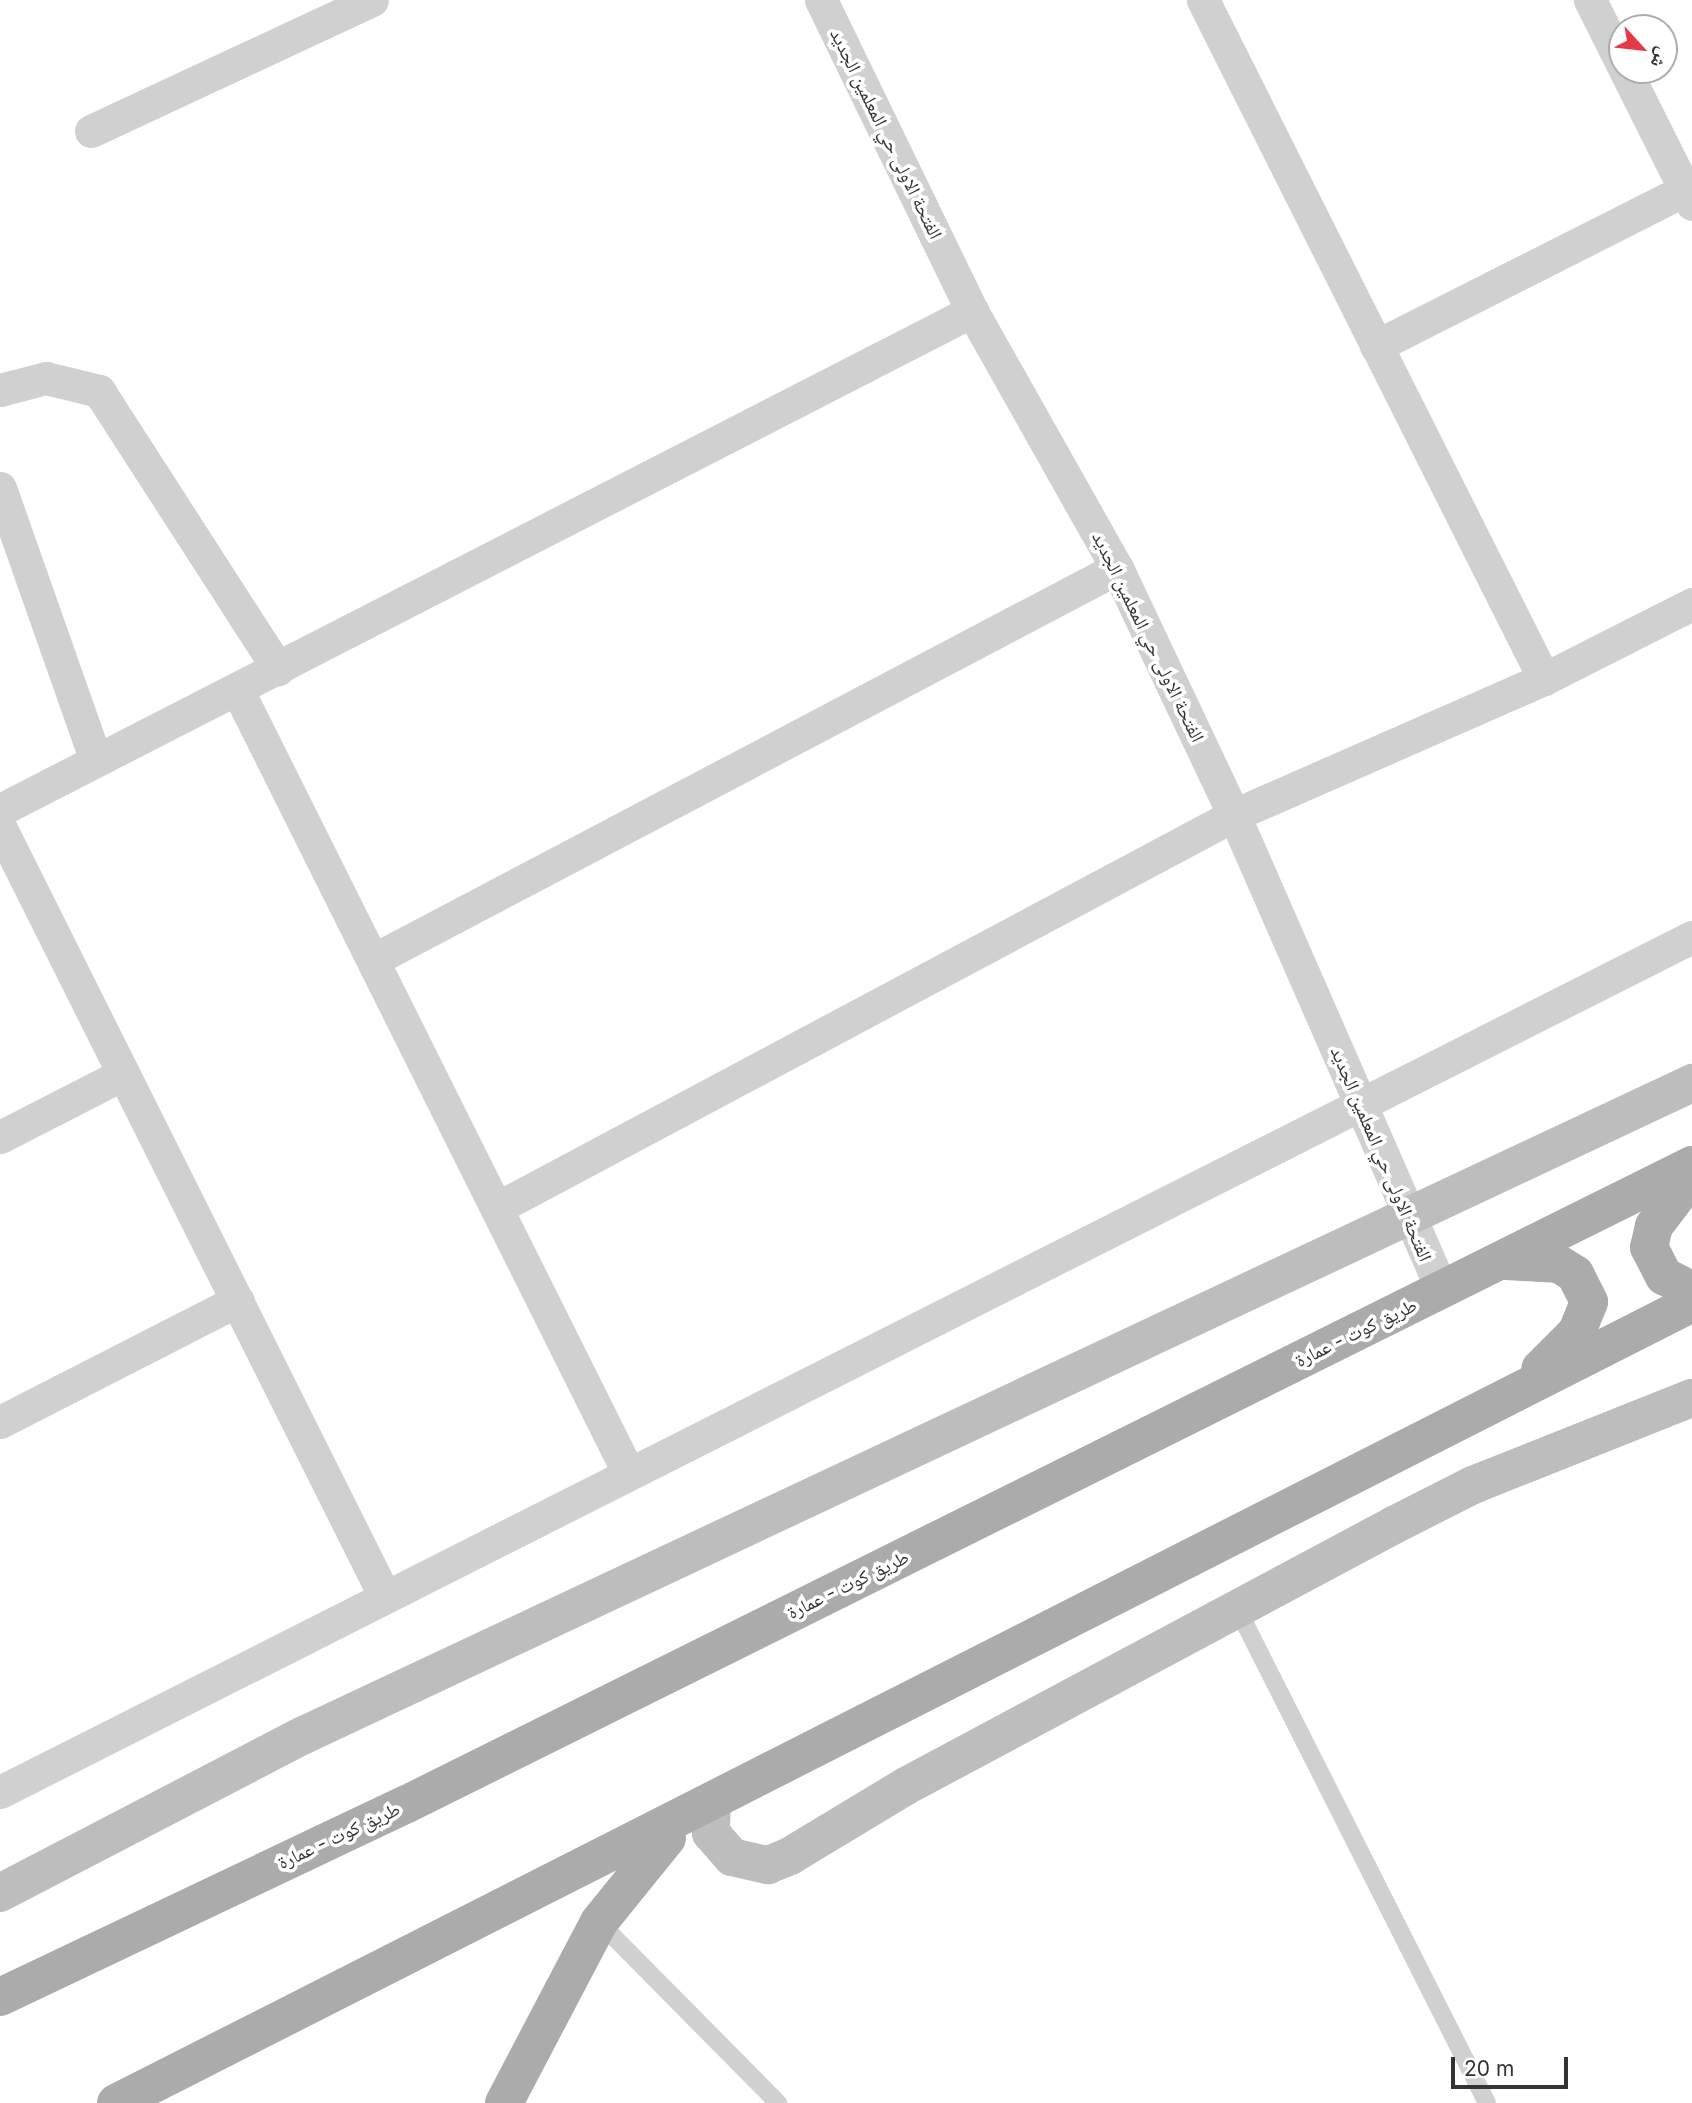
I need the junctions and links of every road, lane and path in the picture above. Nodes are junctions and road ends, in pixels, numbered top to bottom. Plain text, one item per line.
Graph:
1 (372, 0) edge
2 (821, 0) edge
3 (1203, 0) edge
4 (1590, 0) edge
5 (1608, 36) edge
6 (1632, 84) edge
7 (91, 131) dead end
8 (1688, 197) edge
9 (972, 311) junction
10 (1377, 346) junction
11 (0, 390) edge
12 (0, 488) edge
13 (1117, 568) junction
14 (1692, 604) edge
15 (278, 669) junction
16 (1544, 679) junction
17 (237, 690) junction
18 (96, 761) junction
19 (0, 810) edge
20 (1234, 815) junction
21 (0, 827) edge
22 (1692, 937) edge
23 (373, 960) junction
24 (123, 1074) junction
25 (1692, 1083) edge
26 (1360, 1104) junction
27 (0, 1137) edge
28 (1692, 1165) edge
29 (1692, 1176) edge
30 (497, 1208) junction
31 (1406, 1218) junction
32 (1499, 1263) junction
33 (1442, 1290) junction
34 (1692, 1290) edge
35 (238, 1300) junction
36 (1692, 1303) edge
37 (1692, 1398) edge
38 (0, 1422) edge
39 (1456, 1423) junction
40 (629, 1474) junction
41 (385, 1597) junction
42 (1238, 1610) junction
43 (0, 1792) edge
44 (702, 1807) junction
45 (0, 1893) edge
46 (599, 1922) junction
47 (0, 1997) edge
48 (116, 2103) edge
49 (504, 2103) edge
50 (778, 2103) edge
51 (1487, 2103) edge

1 - 7 street
2 - 9 street, الفتحة الاولى حي المعلمين الجديد
3 - 10 street
4 - 5 street
6 - 8 street
8 - 10 street
9 - 13 street, الفتحة الاولى حي المعلمين الجديد
9 - 15 street
10 - 16 street
11 - 15 street
12 - 18 street
13 - 20 street, الفتحة الاولى حي المعلمين الجديد
13 - 23 street
14 - 16 street
15 - 17 street
16 - 20 street
17 - 18 street
17 - 23 street
18 - 19 street
20 - 26 street, الفتحة الاولى حي المعلمين الجديد
20 - 30 street
21 - 24 street
22 - 26 street
23 - 30 street
24 - 27 street
24 - 35 street
25 - 31 street
26 - 31 street, الفتحة الاولى حي المعلمين الجديد
26 - 40 street
28 - 32 main road, طريق كوت - عمارة
29 - 34 main road
30 - 40 street
31 - 33 street, الفتحة الاولى حي المعلمين الجديد
31 - 45 street
32 - 33 main road, طريق كوت - عمارة
32 - 39 main road
33 - 47 main road, طريق كوت - عمارة
35 - 38 street
35 - 41 street
36 - 39 main road
37 - 42 street
39 - 44 main road
40 - 41 street
41 - 43 street
42 - 44 street
42 - 51 lane
44 - 46 main road
44 - 48 main road
46 - 49 main road
46 - 50 lane

